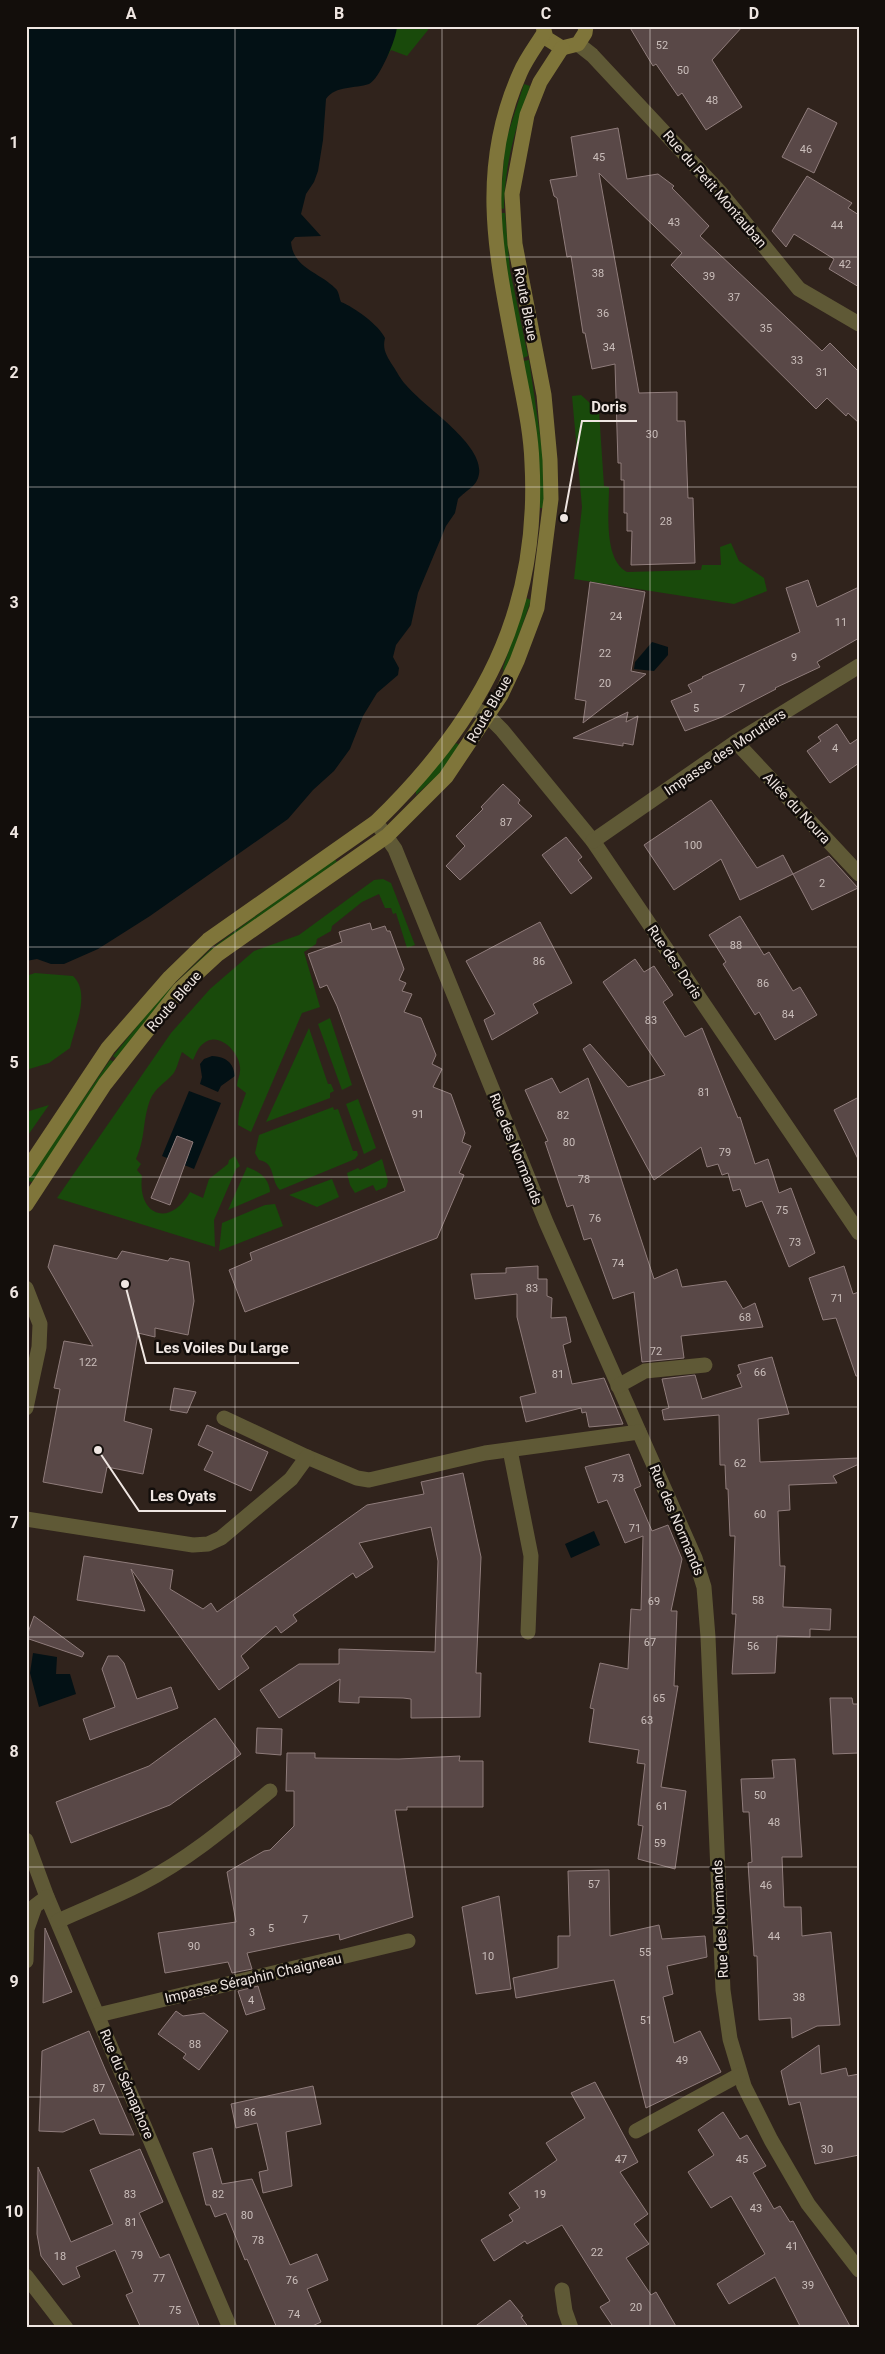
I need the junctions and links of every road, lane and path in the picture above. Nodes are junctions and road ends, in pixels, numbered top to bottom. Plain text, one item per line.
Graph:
1 (586, 26) edge
2 (544, 30) edge
3 (578, 44) junction
4 (562, 48) junction
5 (859, 324) edge
6 (859, 666) edge
7 (472, 707) junction
8 (488, 716) junction
9 (736, 742) junction
10 (376, 822) junction
11 (387, 836) junction
12 (593, 841) junction
13 (859, 874) edge
14 (26, 1171) edge
15 (26, 1205) edge
16 (859, 1233) edge
17 (26, 1288) edge
18 (705, 1365) dead end
19 (618, 1386) junction
20 (26, 1408) edge
21 (224, 1418) dead end
22 (639, 1432) junction
23 (510, 1450) junction
24 (307, 1457) junction
25 (26, 1519) edge
26 (528, 1632) dead end
27 (270, 1791) dead end
28 (26, 1840) edge
29 (47, 1897) junction
30 (58, 1921) junction
31 (408, 1941) dead end
32 (26, 1961) edge
33 (98, 2015) junction
34 (739, 2076) junction
35 (636, 2131) dead end
36 (859, 2270) edge
37 (26, 2276) edge
38 (562, 2290) dead end
39 (66, 2328) edge
40 (230, 2328) edge
41 (571, 2328) edge

1 - 3 street
2 - 4 street
2 - 7 street, Route Bleue
3 - 4 street
3 - 5 street, Rue du Petit Montauban
4 - 8 street, Route Bleue
6 - 9 street, Impasse des Morutiers
7 - 8 street, Rue des Doris
7 - 10 street, Route Bleue
8 - 11 street, Route Bleue
8 - 12 street, Rue des Doris
9 - 12 street, Impasse des Morutiers
9 - 13 street, Allée du Noura
10 - 11 street, Rue des Normands
10 - 14 street, Route Bleue
11 - 15 street, Route Bleue
11 - 19 street, Rue des Normands
12 - 16 street, Rue des Doris
17 - 20 street
18 - 19 street
19 - 22 street, Rue des Normands
21 - 24 street
22 - 23 street
22 - 34 street, Rue des Normands
23 - 24 street
23 - 26 street
24 - 25 street
27 - 30 street
28 - 29 street, Rue du Sémaphore
29 - 30 street, Rue du Sémaphore
29 - 32 street
30 - 33 street, Rue du Sémaphore
31 - 33 street, Impasse Séraphin Chaigneau
33 - 40 street, Rue du Sémaphore
34 - 35 street
34 - 36 street, Rue des Normands
37 - 39 street
38 - 41 street

